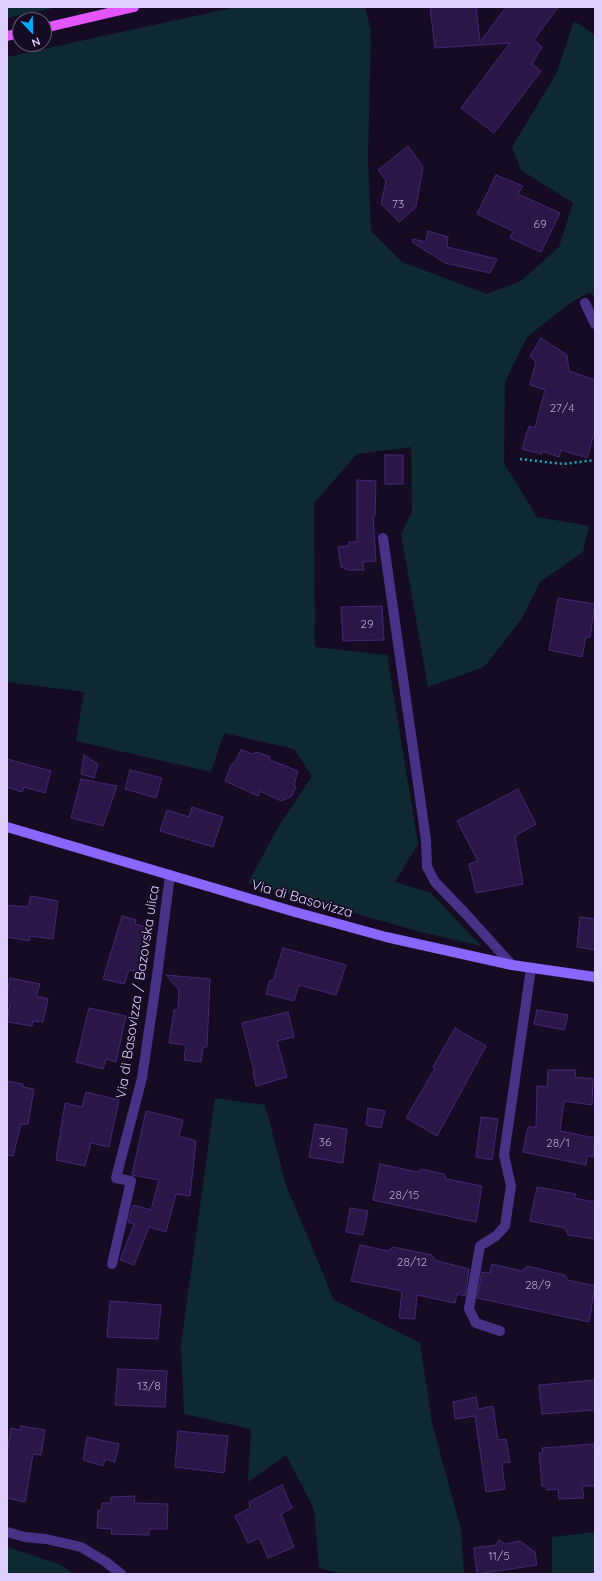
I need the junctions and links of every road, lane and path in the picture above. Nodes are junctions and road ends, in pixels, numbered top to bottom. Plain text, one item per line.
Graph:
1 (134, 7) edge
2 (52, 26) edge
3 (585, 302) dead end
4 (595, 324) edge
5 (520, 459) dead end
6 (595, 460) edge
7 (383, 538) dead end
8 (7, 827) edge
9 (170, 875) junction
10 (512, 965) junction
11 (531, 968) junction
12 (595, 977) edge
13 (112, 1264) dead end
14 (500, 1331) dead end
15 (7, 1532) edge
16 (121, 1574) edge

1 - 2 main road
3 - 4 street
5 - 6 path
7 - 10 street
8 - 9 main road, Via di Basovizza
9 - 10 main road, Via di Basovizza
9 - 13 street, Via di Basovizza / Bazovska ulica
10 - 11 main road, Via di Basovizza
11 - 12 main road, Via di Basovizza
11 - 14 street
15 - 16 street

